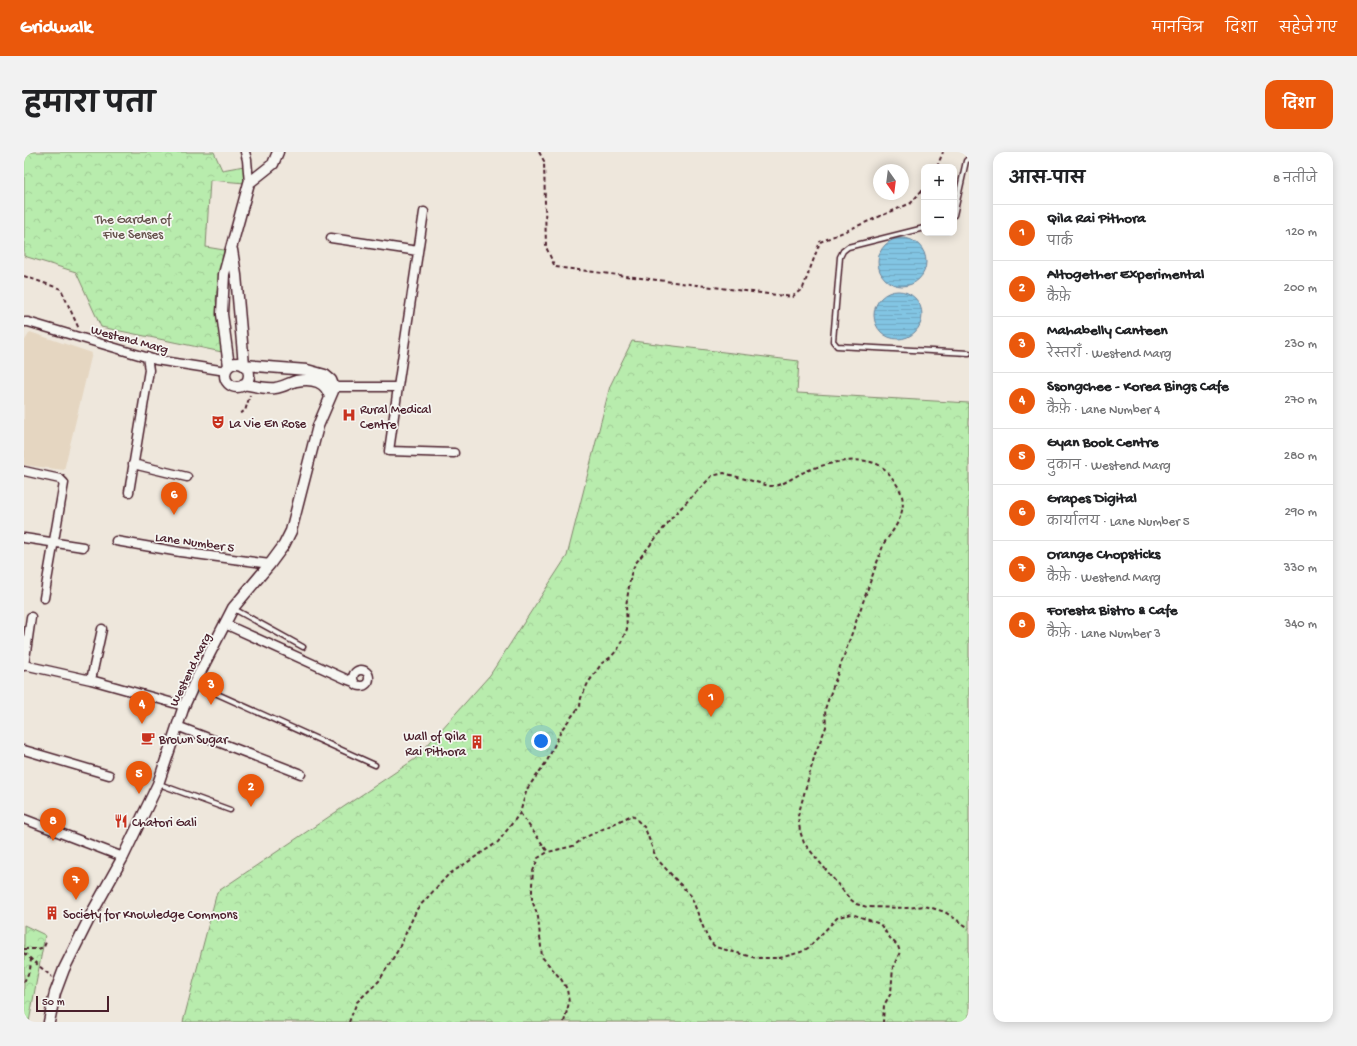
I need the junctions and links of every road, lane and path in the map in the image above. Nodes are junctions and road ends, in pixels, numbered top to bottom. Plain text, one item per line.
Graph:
1 (278, 152) edge
2 (539, 152) edge
3 (943, 152) edge
4 (246, 153) edge
5 (969, 158) edge
6 (937, 164) edge
7 (249, 183) junction
8 (921, 191) edge
9 (957, 202) edge
10 (424, 212) dead end
11 (921, 229) edge
12 (331, 238) dead end
13 (232, 250) junction
14 (418, 251) junction
15 (24, 276) edge
16 (26, 322) edge
17 (84, 339) junction
18 (969, 352) edge
19 (147, 357) junction
20 (244, 365) junction
21 (227, 369) junction
22 (248, 385) junction
23 (334, 387) junction
24 (398, 387) junction
25 (330, 398) junction
26 (240, 413) dead end
27 (454, 453) dead end
28 (134, 464) junction
29 (24, 471) edge
30 (187, 477) dead end
31 (129, 492) dead end
32 (24, 538) edge
33 (116, 541) dead end
34 (54, 542) junction
35 (83, 546) dead end
36 (270, 564) junction
37 (44, 598) dead end
38 (233, 608) junction
39 (31, 618) dead end
40 (225, 624) junction
41 (102, 628) dead end
42 (303, 647) dead end
43 (24, 666) edge
44 (90, 680) junction
45 (354, 682) dead end
46 (194, 684) junction
47 (184, 706) junction
48 (177, 726) junction
49 (24, 750) edge
50 (375, 765) dead end
51 (301, 774) dead end
52 (110, 775) dead end
53 (158, 784) junction
54 (230, 810) dead end
55 (520, 813) junction
56 (24, 819) edge
57 (548, 852) junction
58 (123, 857) junction
59 (969, 928) edge
60 (46, 942) dead end
61 (24, 949) edge
62 (24, 953) edge
63 (31, 959) junction
64 (24, 982) edge
65 (59, 982) junction
66 (49, 1022) edge
67 (349, 1022) edge
68 (564, 1022) edge
69 (884, 1022) edge

1 - 7 street
2 - 8 path
3 - 6 path
4 - 7 street
5 - 9 lane
7 - 13 street
10 - 14 street
11 - 18 lane
12 - 14 street
13 - 20 street
13 - 21 street
14 - 24 street
15 - 17 path
16 - 17 street, Westend Marg
17 - 19 street, Westend Marg
19 - 21 street, Westend Marg
19 - 28 street
20 - 21 street, Westend Marg
20 - 22 street
20 - 23 street, Westend Marg
21 - 22 street
22 - 25 street
22 - 26 path
23 - 24 street
23 - 25 street, Westend Marg
24 - 27 street
25 - 36 street, Westend Marg
28 - 30 street
28 - 31 street
29 - 34 street
32 - 34 street
33 - 36 street, Lane Number 5
34 - 35 street
34 - 37 street
36 - 38 street, Westend Marg
38 - 40 street, Westend Marg
38 - 42 lane
39 - 43 street
40 - 45 street
40 - 46 street, Westend Marg
41 - 44 street
43 - 44 street
44 - 47 street
46 - 47 street, Westend Marg
46 - 50 lane
47 - 48 street, Westend Marg
48 - 51 street
48 - 53 street, Westend Marg
49 - 52 street
53 - 54 lane
53 - 58 street, Westend Marg
55 - 57 path
55 - 59 path
55 - 67 path
56 - 58 street
57 - 68 path
57 - 69 path
58 - 65 street, Westend Marg
60 - 61 path
62 - 63 path
63 - 64 path
63 - 65 path
65 - 66 street, Westend Marg

